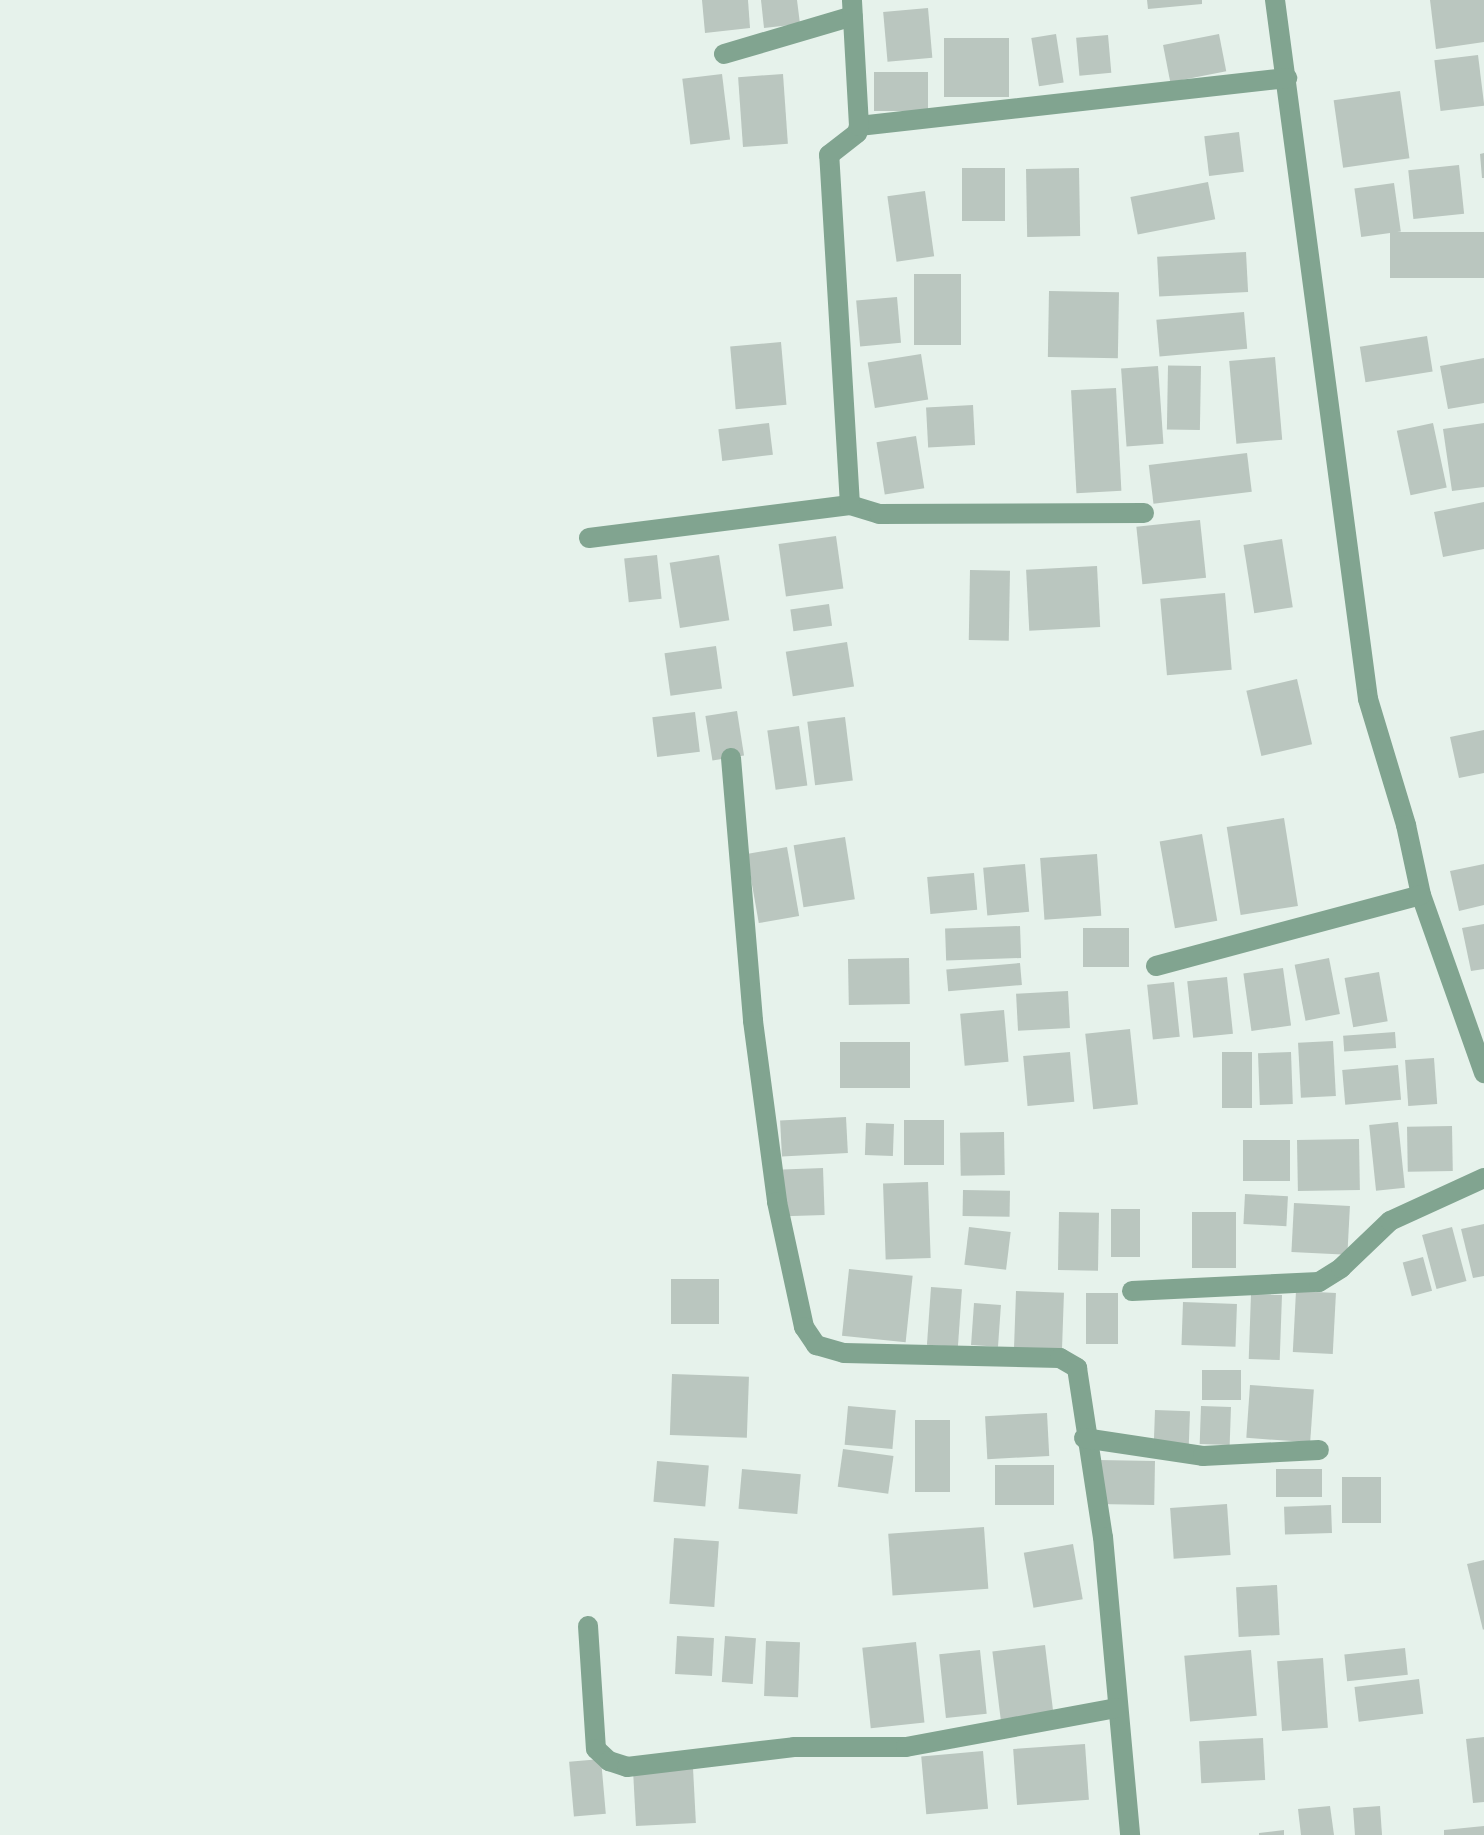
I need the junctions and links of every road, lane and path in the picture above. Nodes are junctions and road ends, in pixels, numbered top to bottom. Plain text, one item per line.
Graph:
1 (1275, 0) edge
2 (852, 8) edge
3 (724, 54) dead end
4 (1287, 78) junction
5 (859, 126) junction
6 (850, 505) junction
7 (1144, 513) dead end
8 (589, 538) dead end
9 (731, 758) dead end
10 (1421, 895) junction
11 (1156, 966) dead end
12 (1484, 1073) edge
13 (1484, 1178) edge
14 (1132, 1291) dead end
15 (1084, 1438) junction
16 (1319, 1450) dead end
17 (588, 1626) dead end
18 (1116, 1708) junction
19 (1130, 1835) edge

1 - 4 street
2 - 3 street
2 - 5 street
4 - 5 street
4 - 10 street
5 - 6 street
6 - 7 street
6 - 8 street
9 - 15 street
10 - 11 street
10 - 12 street
13 - 14 street
15 - 16 street
15 - 18 street
17 - 18 street
18 - 19 street

